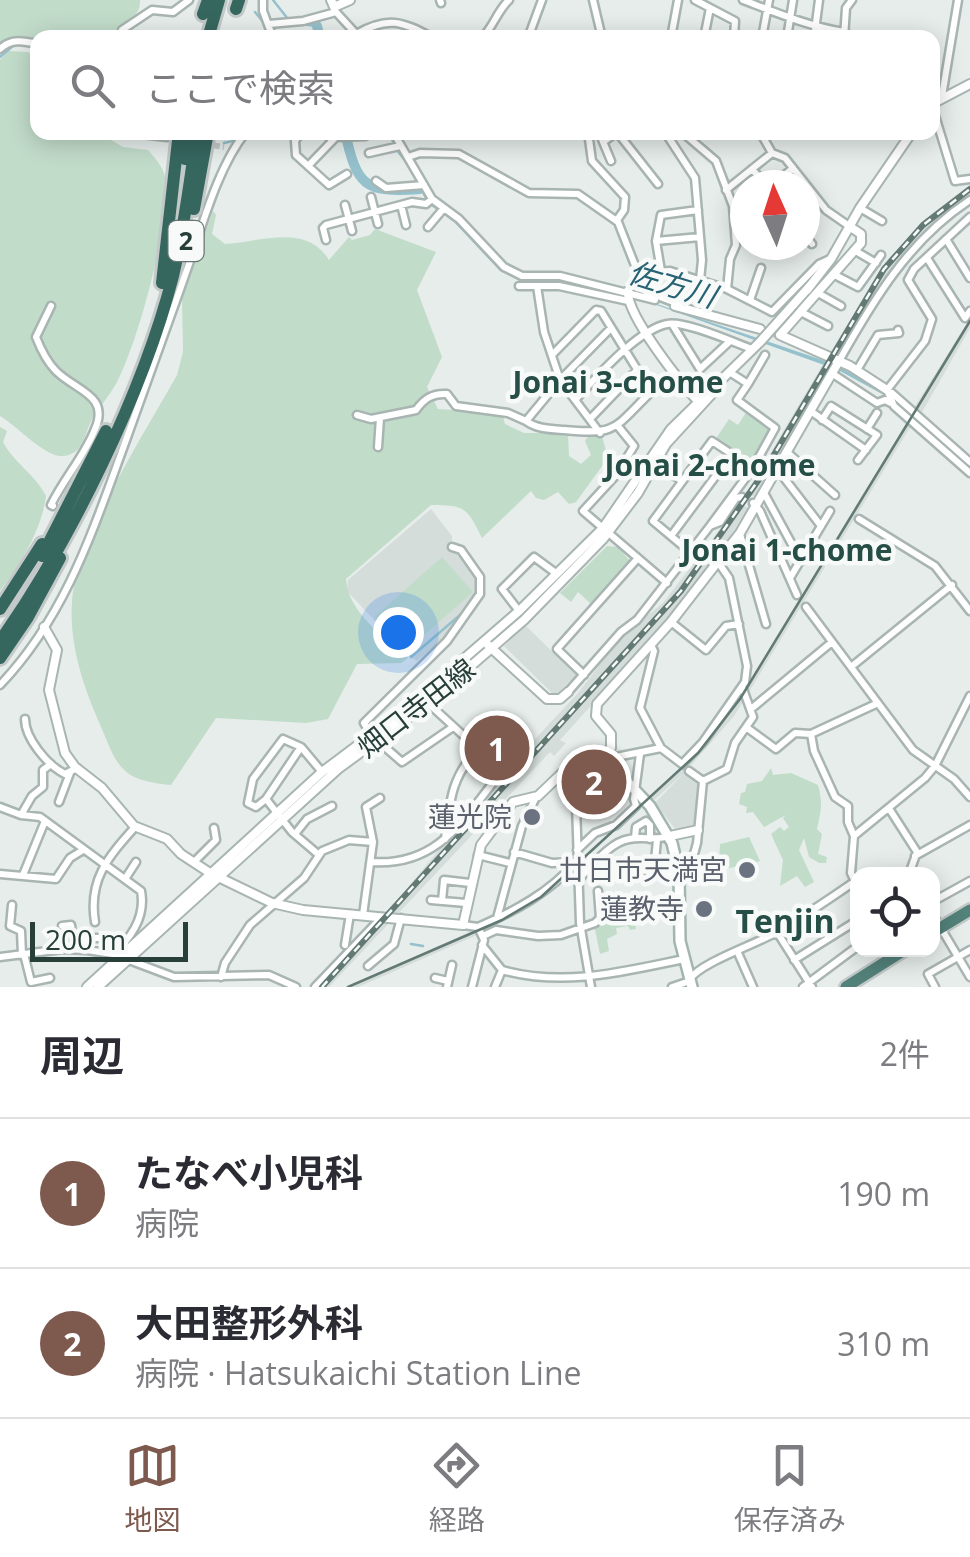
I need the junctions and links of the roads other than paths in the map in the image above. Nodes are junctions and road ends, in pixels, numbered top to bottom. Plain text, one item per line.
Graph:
1 (189, 0) edge
2 (219, 0) edge
3 (263, 0) edge
4 (350, 0) edge
5 (509, 0) edge
6 (542, 0) edge
7 (593, 0) edge
8 (678, 0) edge
9 (695, 0) edge
10 (744, 0) edge
11 (793, 0) edge
12 (819, 0) edge
13 (852, 0) edge
14 (958, 0) edge
15 (234, 3) edge
16 (768, 4) edge
17 (334, 6) edge
18 (710, 8) junction
19 (790, 20) junction
20 (735, 21) junction
21 (269, 24) junction
22 (815, 27) junction
23 (122, 30) dead end
24 (210, 30) edge
25 (220, 30) edge
26 (271, 30) edge
27 (353, 30) edge
28 (367, 30) edge
29 (417, 30) edge
30 (490, 30) edge
31 (532, 30) edge
32 (600, 30) edge
33 (672, 30) edge
34 (706, 30) edge
35 (734, 30) edge
36 (763, 30) edge
37 (789, 30) edge
38 (815, 30) edge
39 (826, 30) edge
40 (844, 30) edge
41 (30, 43) edge
42 (0, 48) edge
43 (940, 72) edge
44 (944, 73) junction
45 (970, 84) edge
46 (942, 96) joint
47 (940, 131) edge
48 (173, 140) edge
49 (187, 140) edge
50 (196, 140) edge
51 (206, 140) edge
52 (240, 140) edge
53 (296, 140) edge
54 (332, 140) edge
55 (395, 140) edge
56 (589, 140) edge
57 (606, 140) edge
58 (623, 140) edge
59 (670, 140) edge
60 (692, 140) edge
61 (765, 140) edge
62 (907, 140) edge
63 (603, 142) joint
64 (224, 147) tunnel mouth
65 (397, 147) junction
66 (233, 148) junction
67 (772, 153) junction
68 (371, 154) dead end
69 (408, 157) junction
70 (610, 160) dead end
71 (308, 166) junction
72 (794, 168) joint
73 (752, 170) edge
74 (791, 170) edge
75 (347, 174) dead end
76 (970, 179) edge
77 (381, 184) dead end
78 (658, 184) dead end
79 (421, 186) junction
80 (730, 187) edge
81 (726, 190) junction
82 (371, 196) dead end
83 (970, 200) edge
84 (430, 201) junction
85 (820, 204) edge
86 (346, 205) dead end
87 (401, 205) junction
88 (862, 207) junction
89 (959, 207) junction
90 (698, 210) junction
91 (442, 211) junction
92 (375, 212) junction
93 (349, 218) junction
94 (617, 220) junction
95 (969, 220) edge
96 (882, 221) dead end
97 (378, 224) dead end
98 (406, 226) dead end
99 (430, 227) dead end
100 (852, 227) junction
101 (352, 231) dead end
102 (700, 237) junction
103 (946, 238) junction
104 (326, 240) dead end
105 (656, 242) junction
106 (854, 250) junction
107 (882, 254) dead end
108 (927, 258) junction
109 (831, 259) junction
110 (876, 263) junction
111 (761, 268) dead end
112 (661, 271) junction
113 (832, 273) junction
114 (637, 274) junction
115 (970, 278) edge
116 (700, 280) junction
117 (162, 282) junction
118 (542, 282) junction
119 (519, 286) dead end
120 (726, 289) junction
121 (807, 290) junction
122 (818, 293) junction
123 (628, 298) junction
124 (750, 300) junction
125 (51, 306) dead end
126 (674, 306) joint
127 (841, 306) dead end
128 (793, 308) junction
129 (699, 311) junction
130 (970, 311) edge
131 (672, 324) junction
132 (828, 326) dead end
133 (611, 328) junction
134 (760, 329) tunnel mouth
135 (898, 330) dead end
136 (649, 334) junction
137 (730, 342) junction
138 (760, 342) junction
139 (151, 345) junction
140 (625, 349) junction
141 (752, 349) junction
142 (552, 355) junction
143 (766, 355) dead end
144 (836, 368) junction
145 (637, 370) junction
146 (856, 370) junction
147 (731, 373) junction
148 (560, 380) junction
149 (748, 384) junction
150 (891, 399) junction
151 (575, 400) junction
152 (700, 403) junction
153 (812, 412) junction
154 (877, 413) dead end
155 (357, 415) dead end
156 (380, 418) junction
157 (590, 419) junction
158 (822, 420) junction
159 (526, 421) junction
160 (616, 425) junction
161 (866, 428) junction
162 (600, 433) junction
163 (378, 447) dead end
164 (949, 447) junction
165 (866, 450) junction
166 (788, 453) junction
167 (732, 454) junction
168 (858, 460) dead end
169 (970, 462) edge
170 (655, 463) junction
171 (93, 466) junction
172 (753, 468) junction
173 (778, 470) junction
174 (970, 473) edge
175 (682, 481) junction
176 (764, 493) junction
177 (835, 495) dead end
178 (742, 497) dead end
179 (755, 505) junction
180 (54, 506) dead end
181 (830, 510) dead end
182 (859, 519) dead end
183 (710, 526) junction
184 (822, 526) junction
185 (605, 530) junction
186 (740, 533) junction
187 (671, 536) junction
188 (452, 547) dead end
189 (690, 552) junction
190 (638, 558) junction
191 (801, 561) junction
192 (718, 562) junction
193 (557, 574) junction
194 (790, 579) junction
195 (668, 583) junction
196 (952, 585) junction
197 (797, 595) dead end
198 (806, 607) dead end
199 (0, 609) edge
200 (520, 611) junction
201 (970, 611) edge
202 (671, 622) junction
203 (739, 624) junction
204 (766, 624) dead end
205 (44, 626) junction
206 (0, 627) edge
207 (0, 641) edge
208 (832, 642) junction
209 (651, 644) junction
210 (488, 646) junction
211 (0, 658) edge
212 (851, 667) junction
213 (584, 675) junction
214 (0, 684) edge
215 (743, 688) junction
216 (568, 692) joint
217 (970, 696) edge
218 (428, 703) junction
219 (878, 704) junction
220 (750, 709) junction
221 (24, 719) dead end
222 (454, 727) junction
223 (746, 727) junction
224 (811, 734) junction
225 (374, 738) junction
226 (301, 747) junction
227 (661, 748) junction
228 (478, 749) junction
229 (640, 754) junction
230 (603, 756) junction
231 (616, 757) dead end
232 (51, 764) junction
233 (935, 766) junction
234 (73, 771) junction
235 (689, 771) dead end
236 (322, 772) junction
237 (575, 774) junction
238 (703, 782) junction
239 (635, 790) junction
240 (536, 797) junction
241 (380, 798) dead end
242 (970, 798) edge
243 (266, 799) junction
244 (61, 800) dead end
245 (332, 806) dead end
246 (0, 807) edge
247 (890, 810) junction
248 (21, 815) junction
249 (280, 815) junction
250 (45, 822) junction
251 (970, 825) edge
252 (135, 826) junction
253 (214, 828) dead end
254 (698, 830) junction
255 (294, 834) junction
256 (670, 836) junction
257 (854, 836) junction
258 (635, 838) junction
259 (653, 840) junction
260 (374, 842) junction
261 (444, 842) junction
262 (83, 850) junction
263 (576, 850) junction
264 (514, 852) junction
265 (477, 854) junction
266 (319, 855) junction
267 (914, 856) junction
268 (136, 862) dead end
269 (194, 862) junction
270 (372, 862) junction
271 (510, 862) junction
272 (577, 862) junction
273 (105, 865) junction
274 (852, 867) edge
275 (911, 867) edge
276 (590, 868) junction
277 (654, 871) junction
278 (0, 874) edge
279 (23, 875) junction
280 (215, 876) junction
281 (679, 877) junction
282 (125, 879) junction
283 (578, 880) junction
284 (970, 881) edge
285 (470, 883) junction
286 (850, 889) edge
287 (598, 891) dead end
288 (940, 898) edge
289 (431, 900) dead end
290 (442, 901) junction
291 (466, 903) junction
292 (273, 904) junction
293 (12, 906) dead end
294 (970, 910) edge
295 (350, 914) junction
296 (363, 915) junction
297 (382, 916) junction
298 (401, 918) junction
299 (497, 918) junction
300 (95, 922) dead end
301 (462, 924) junction
302 (70, 925) dead end
303 (850, 925) edge
304 (478, 927) junction
305 (580, 928) junction
306 (940, 929) edge
307 (777, 932) junction
308 (940, 935) edge
309 (102, 938) dead end
310 (483, 940) junction
311 (346, 945) dead end
312 (74, 950) junction
313 (86, 950) junction
314 (970, 950) edge
315 (850, 952) edge
316 (738, 953) junction
317 (23, 955) junction
318 (958, 956) junction
319 (0, 957) edge
320 (120, 957) junction
321 (891, 957) edge
322 (684, 960) junction
323 (794, 960) junction
324 (452, 965) dead end
325 (368, 966) dead end
326 (502, 970) junction
327 (222, 977) junction
328 (970, 977) edge
329 (50, 978) dead end
330 (435, 978) dead end
331 (205, 983) edge
332 (590, 983) edge
333 (690, 983) edge
334 (448, 984) edge
335 (101, 986) edge
336 (808, 986) edge
337 (86, 987) edge
338 (296, 987) edge
339 (315, 987) edge
340 (472, 987) edge
341 (495, 987) edge
342 (672, 987) edge
343 (753, 987) edge
344 (846, 987) edge
345 (935, 987) edge

1 - 23 street
2 - 24 highway
3 - 21 street
4 - 17 street
5 - 30 street
6 - 31 street
7 - 32 street
8 - 33 street
9 - 18 street
10 - 16 street
10 - 20 street
11 - 19 street
12 - 22 street
13 - 40 street
14 - 44 street
15 - 25 highway
16 - 19 street
16 - 36 street
17 - 21 street
17 - 27 street
18 - 20 street
18 - 34 street
19 - 22 street
19 - 37 street
20 - 35 street
21 - 26 street
22 - 38 street
22 - 39 street
28 - 29 street
41 - 42 street
43 - 44 street
44 - 46 street
45 - 46 street
47 - 76 street
48 - 117 highway, 2
49 - 117 highway, 2
50 - 139 highway, 2
51 - 139 highway, 2
52 - 66 street
53 - 71 street
54 - 71 street
55 - 65 street
56 - 94 street
57 - 63 street
58 - 78 street
59 - 90 street
60 - 81 street
61 - 67 street
62 - 88 street
63 - 70 street
64 - 66 street
65 - 68 street
65 - 69 street
66 - 205 street
67 - 72 street
67 - 73 street
69 - 79 street
69 - 94 street
71 - 75 street
72 - 74 street
77 - 79 street
79 - 84 street
80 - 81 street
81 - 120 street
82 - 92 street
83 - 89 street
84 - 87 street
84 - 91 street
85 - 100 street
86 - 93 street
87 - 92 street
87 - 98 street
88 - 96 street
88 - 100 street
89 - 95 street
89 - 144 street
90 - 102 street
90 - 105 street
91 - 99 street
91 - 118 street
92 - 93 street
92 - 97 street
93 - 101 street
93 - 104 street
94 - 114 street
95 - 103 street
100 - 106 street
100 - 109 street
100 - 121 street
102 - 105 street
102 - 116 street
103 - 108 street
103 - 115 street
105 - 112 street
106 - 110 street
106 - 113 street
107 - 110 street
108 - 130 street
108 - 150 street
109 - 121 street
109 - 128 street
110 - 113 street
111 - 124 street
112 - 114 street
112 - 116 street
113 - 122 street
114 - 129 street
116 - 120 street
117 - 171 highway, 2
118 - 119 street
118 - 123 street
118 - 142 street
120 - 124 street
121 - 128 street
122 - 127 street
122 - 128 street
123 - 126 street
123 - 136 street
124 - 128 street
125 - 180 street
126 - 129 street
128 - 132 street
128 - 138 street, bridge
128 - 144 street
129 - 134 street
131 - 136 street
131 - 137 street
131 - 137 street
133 - 140 street
133 - 142 street
133 - 148 street
135 - 146 street
136 - 140 street
136 - 152 street
137 - 141 street
138 - 141 street
138 - 147 street
139 - 171 highway, 2
140 - 145 street
140 - 151 street
141 - 152 street
142 - 148 street
143 - 149 street
144 - 146 street
144 - 150 street
144 - 153 street
145 - 157 street
145 - 160 street
146 - 150 street
147 - 149 street
147 - 152 street
148 - 151 street
148 - 159 street
149 - 172 street
150 - 164 street
150 - 164 street
151 - 157 street
152 - 170 street
152 - 185 street, 畑口寺田線
153 - 158 street
153 - 166 street
154 - 161 street
155 - 156 street
156 - 159 street
156 - 163 street
157 - 162 street
158 - 161 street
158 - 165 street
159 - 162 street
160 - 162 street
160 - 185 street
161 - 165 street
164 - 169 street
164 - 174 street
165 - 168 street
166 - 173 street
166 - 177 street
167 - 172 street
167 - 175 street
167 - 187 street
170 - 175 street
170 - 185 street
171 - 199 highway, 2
171 - 206 highway, 2
171 - 207 highway, 2
171 - 211 highway, 2
172 - 183 street
173 - 176 street
173 - 184 street
175 - 187 street
176 - 179 street
176 - 191 street
178 - 183 street
179 - 186 street
179 - 194 street
181 - 184 street
182 - 196 street
183 - 189 street
184 - 191 street
185 - 190 street
185 - 193 street
185 - 210 street, 畑口寺田線
186 - 192 street
186 - 204 street
187 - 189 street
188 - 225 street
189 - 195 street
190 - 195 street
190 - 213 street
191 - 194 street
192 - 202 street
192 - 203 street
193 - 200 street
193 - 200 street
194 - 197 street
195 - 213 street
196 - 201 street
196 - 212 street
198 - 208 street
200 - 210 street
202 - 203 street
202 - 209 street
203 - 215 street
205 - 214 street
205 - 234 street
208 - 212 street
208 - 220 street
209 - 227 street
209 - 230 street
210 - 216 street
210 - 218 street, 畑口寺田線
210 - 225 street
212 - 219 street
213 - 216 street
215 - 220 street
215 - 227 street
217 - 233 street
218 - 222 street
218 - 225 street, 畑口寺田線
219 - 224 street
219 - 233 street
220 - 223 street
221 - 232 street
222 - 225 street
222 - 228 street
223 - 224 street
223 - 238 street
224 - 257 street
225 - 236 street
225 - 249 street, 畑口寺田線
226 - 236 street
226 - 243 street
226 - 243 street
227 - 229 street
228 - 261 street
228 - 261 street
229 - 231 street
229 - 239 street
230 - 237 street
230 - 239 main road
232 - 234 street
232 - 248 street
233 - 242 street
233 - 247 street
234 - 244 street
234 - 252 street
235 - 238 street
236 - 249 street
237 - 240 street
237 - 263 street
238 - 254 street
239 - 256 main road
239 - 263 street
240 - 264 street
240 - 265 street
241 - 260 street
243 - 249 street
245 - 255 street
246 - 248 street
247 - 257 street
247 - 267 street
248 - 250 street
249 - 255 street
249 - 280 street
250 - 262 street
250 - 279 street
251 - 267 street
252 - 269 street
252 - 273 street
253 - 269 street
254 - 256 street
254 - 281 street
255 - 266 street
256 - 259 street
256 - 281 main road
257 - 274 street
258 - 259 street
258 - 259 street
258 - 276 street
259 - 277 street
260 - 266 street
260 - 270 street
261 - 270 street
262 - 273 street
262 - 279 street
263 - 272 street
264 - 271 street
264 - 272 street
265 - 271 street
265 - 285 street
266 - 292 street
267 - 275 street
268 - 282 street
269 - 280 street
270 - 296 street
271 - 299 street
272 - 283 street
272 - 299 street
273 - 282 street
273 - 300 street
276 - 277 street
276 - 283 street
277 - 281 street
278 - 279 street
280 - 292 street
280 - 320 street
281 - 322 main road
282 - 320 street
283 - 305 street
284 - 288 street
285 - 290 street
285 - 291 street
286 - 307 street
287 - 305 street
289 - 290 street
290 - 291 street
291 - 301 street
292 - 295 street
292 - 327 street
293 - 317 street
294 - 306 highway
295 - 296 street
295 - 311 street
296 - 297 street
297 - 298 street
297 - 339 street
298 - 301 street
298 - 325 street
299 - 304 street
301 - 304 street
302 - 312 street
303 - 323 street
304 - 310 street
305 - 310 street
305 - 332 street
307 - 316 street
307 - 323 street
308 - 318 street
309 - 313 street
310 - 326 street
310 - 340 street
312 - 313 street
312 - 317 street
313 - 320 street
314 - 318 street
315 - 336 street
316 - 333 street
316 - 343 street
317 - 319 street
317 - 329 street
318 - 328 street
318 - 345 street
320 - 331 street
320 - 335 street
320 - 337 street
321 - 344 highway
322 - 332 street
322 - 333 main road
323 - 336 street
324 - 334 street
326 - 332 street
326 - 341 street
327 - 331 street
327 - 338 street
330 - 334 street
333 - 342 street

